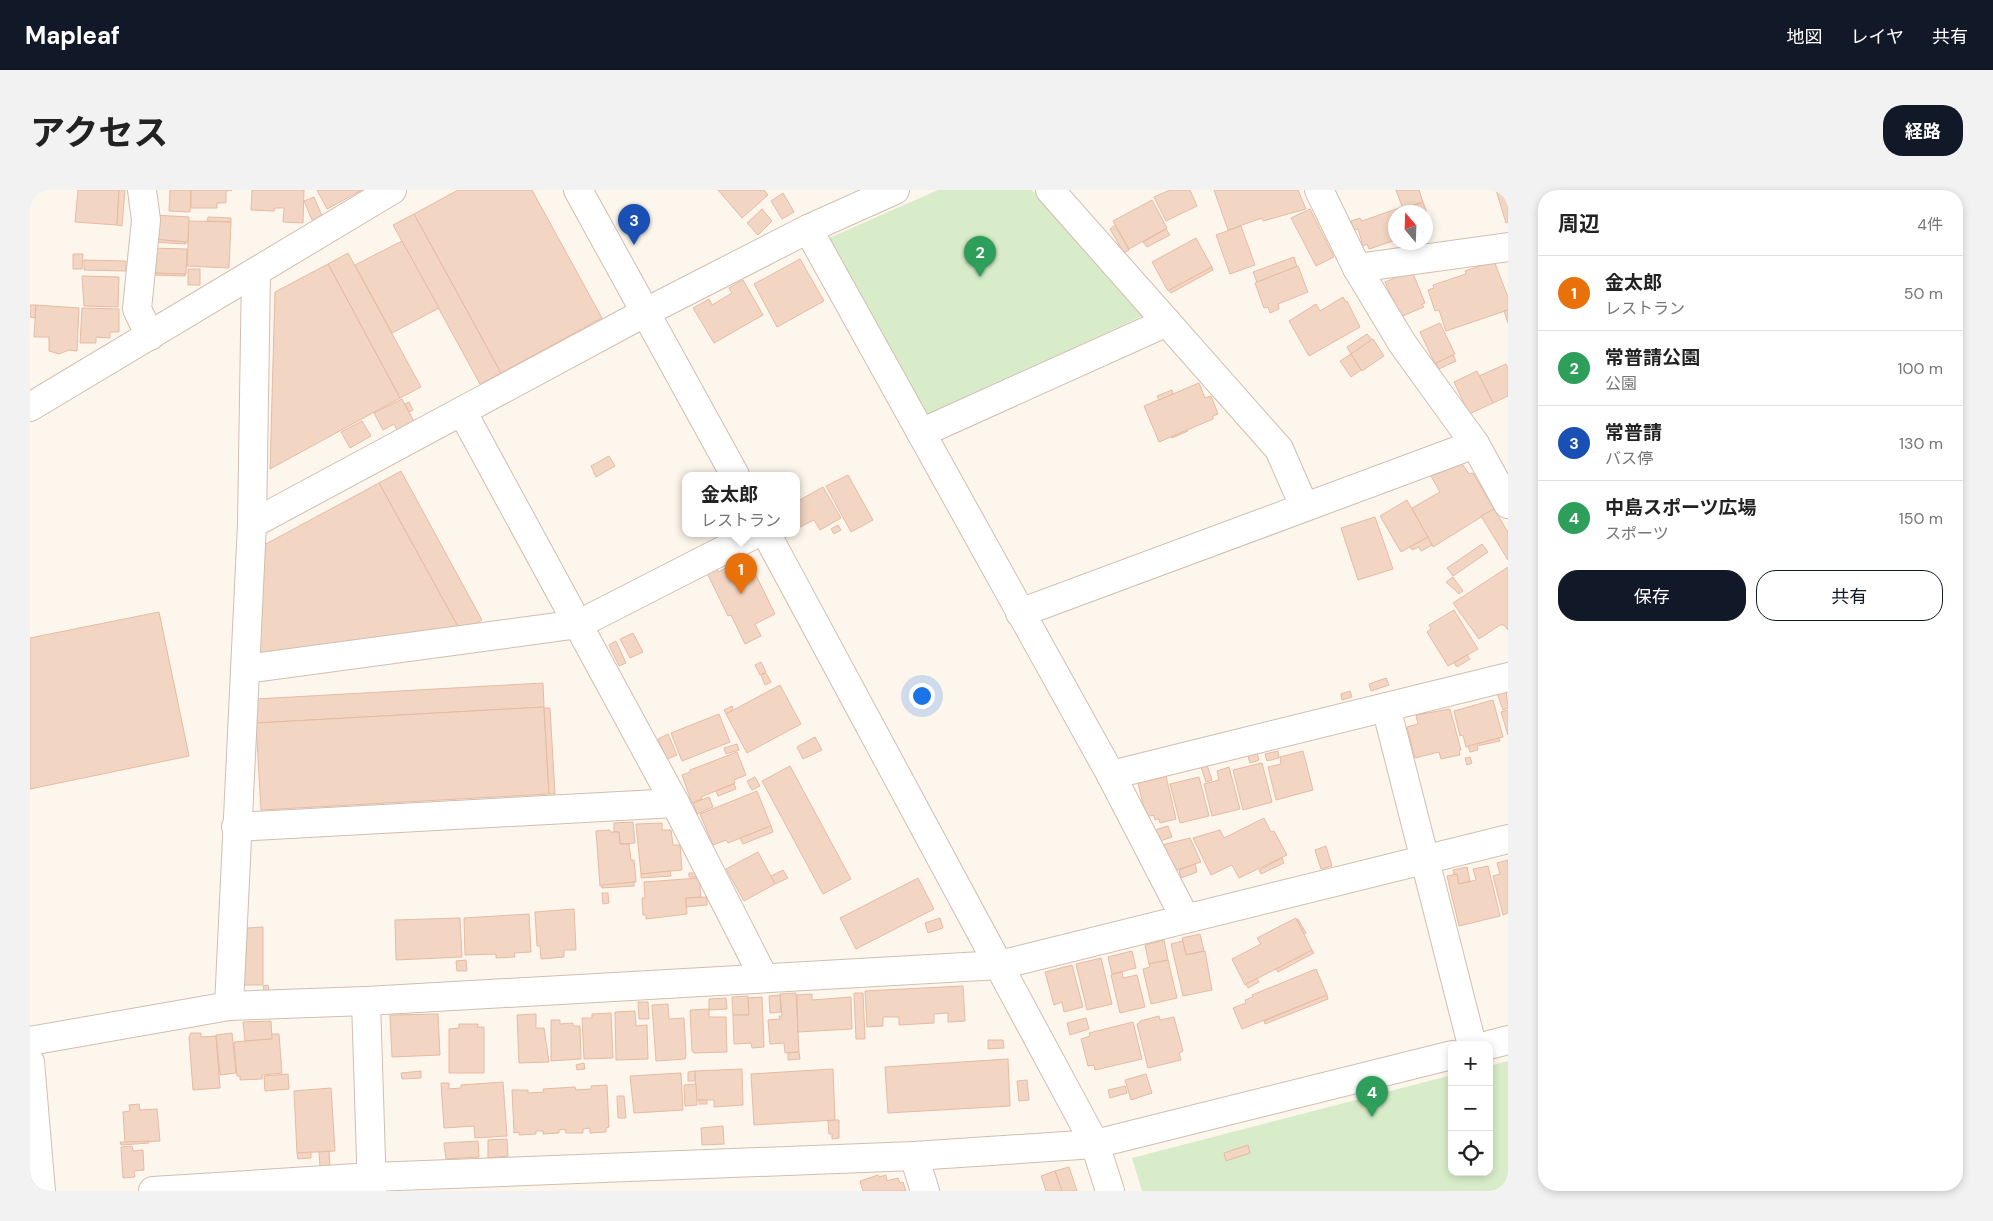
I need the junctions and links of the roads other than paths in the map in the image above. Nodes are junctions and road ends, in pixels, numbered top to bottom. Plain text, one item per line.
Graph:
1 (142, 190) edge
2 (578, 190) edge
3 (895, 190) edge
4 (1050, 190) edge
5 (1318, 190) edge
6 (389, 191) edge
7 (808, 229) junction
8 (1508, 247) edge
9 (1357, 268) junction
10 (256, 272) junction
11 (646, 312) junction
12 (1166, 322) junction
13 (150, 336) junction
14 (30, 407) edge
15 (463, 413) junction
16 (921, 434) junction
17 (1475, 444) junction
18 (733, 472) edge
19 (1508, 504) edge
20 (1304, 506) junction
21 (252, 524) junction
22 (749, 537) edge
23 (768, 537) edge
24 (1020, 612) junction
25 (579, 624) junction
26 (245, 669) junction
27 (1508, 676) edge
28 (1386, 708) junction
29 (1111, 775) junction
30 (675, 804) junction
31 (236, 827) junction
32 (1508, 839) edge
33 (1425, 860) junction
34 (1185, 918) junction
35 (1000, 965) junction
36 (764, 978) junction
37 (366, 1000) junction
38 (229, 1006) junction
39 (1508, 1040) edge
40 (30, 1041) edge
41 (1471, 1041) edge
42 (1493, 1044) edge
43 (1448, 1056) edge
44 (30, 1062) edge
45 (1095, 1144) junction
46 (914, 1156) junction
47 (372, 1184) edge
48 (41, 1191) edge
49 (153, 1191) edge
50 (925, 1191) edge
51 (1110, 1191) edge

1 - 13 street
2 - 11 street
3 - 7 street
4 - 12 street
5 - 9 street
6 - 10 street
7 - 11 street
7 - 16 street
8 - 9 street
9 - 17 street
10 - 13 street
10 - 21 street
11 - 15 street
11 - 18 street
12 - 16 street
12 - 20 street
13 - 14 street
15 - 21 street
15 - 25 street
16 - 24 street
17 - 19 street
17 - 20 street
20 - 24 street
21 - 26 street
22 - 25 street
23 - 35 street
24 - 29 street
25 - 26 street
25 - 30 street
26 - 31 street
27 - 28 street
28 - 29 street
28 - 33 street
29 - 34 street
30 - 31 street
30 - 36 street
31 - 38 street
32 - 33 street
33 - 34 street
33 - 41 street
34 - 35 street
35 - 36 street
35 - 45 street
36 - 37 street
37 - 38 street
37 - 47 street
38 - 40 street
39 - 42 street
43 - 45 street
44 - 48 street
45 - 46 street
45 - 51 street
46 - 47 street
46 - 50 street
47 - 49 street

